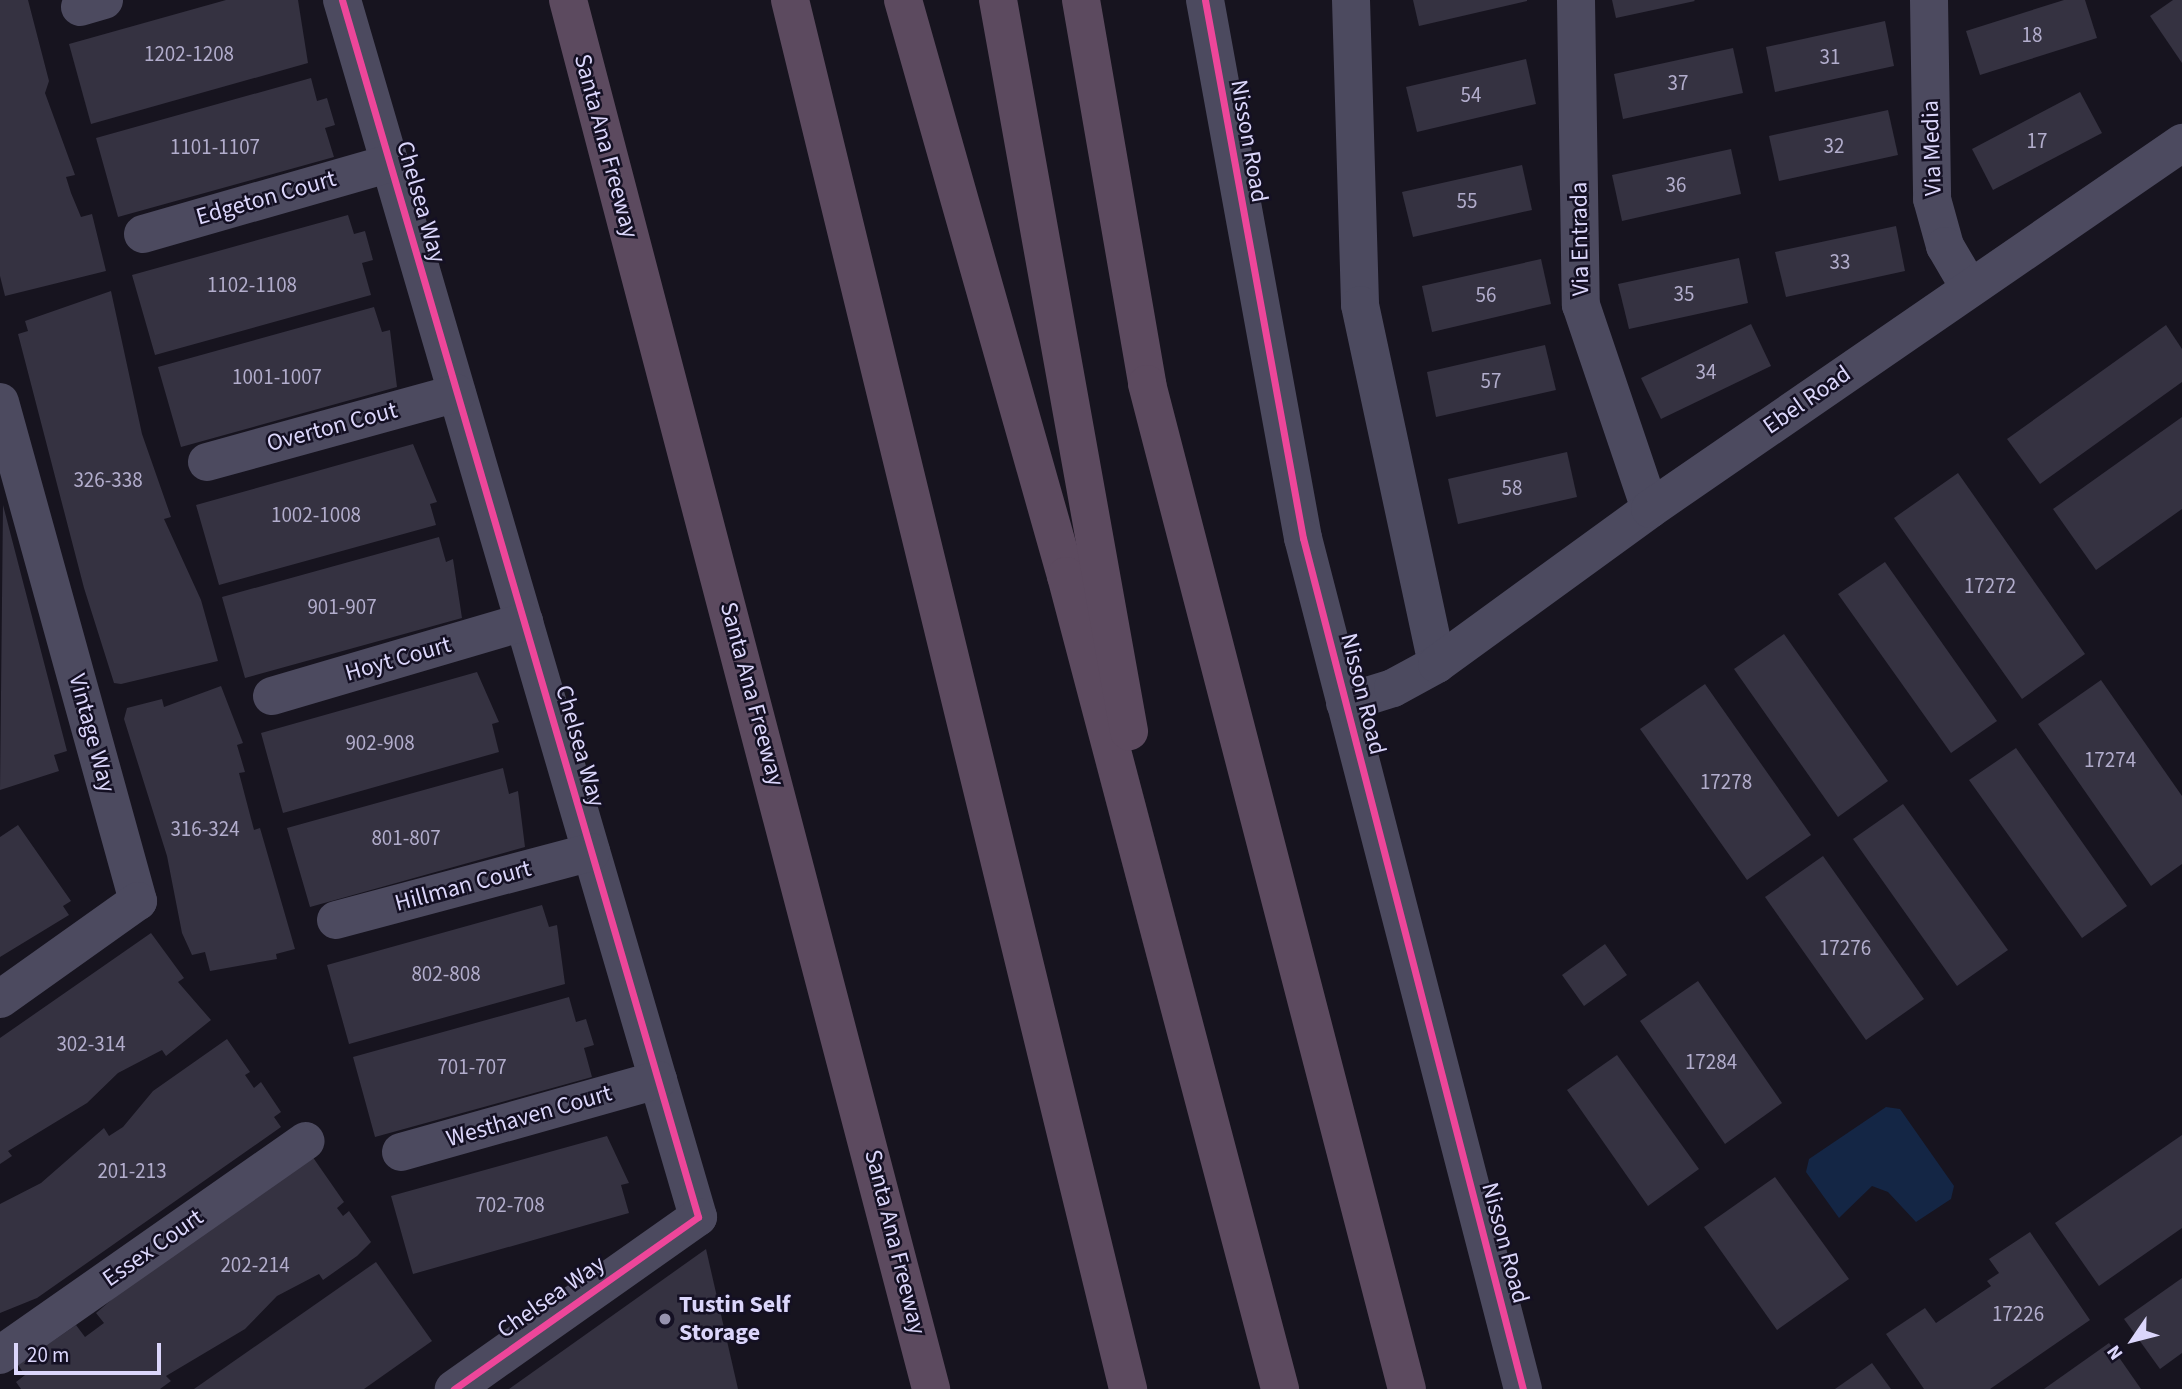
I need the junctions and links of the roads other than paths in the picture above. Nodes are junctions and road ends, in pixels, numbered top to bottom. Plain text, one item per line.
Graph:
1 (342, 0) edge
2 (568, 0) edge
3 (790, 0) edge
4 (902, 0) edge
5 (998, 0) edge
6 (1081, 0) edge
7 (1205, 0) edge
8 (1351, 0) edge
9 (1576, 0) edge
10 (1929, 0) edge
11 (2182, 143) edge
12 (390, 163) junction
13 (143, 234) dead end
14 (1969, 287) junction
15 (457, 393) junction
16 (0, 402) edge
17 (207, 462) dead end
18 (1650, 509) junction
19 (524, 622) junction
20 (1437, 664) junction
21 (272, 696) dead end
22 (1345, 703) junction
23 (591, 852) junction
24 (336, 920) dead end
25 (1164, 948) junction
26 (0, 999) edge
27 (658, 1080) junction
28 (306, 1141) dead end
29 (401, 1152) dead end
30 (0, 1354) edge
31 (454, 1389) edge
32 (931, 1389) edge
33 (1128, 1389) edge
34 (1280, 1389) edge
35 (1406, 1389) edge
36 (1523, 1389) edge

1 - 12 street, Chelsea Way
2 - 32 highway, Santa Ana Freeway
3 - 33 highway
4 - 25 highway
5 - 25 highway
6 - 35 highway
7 - 22 street, Nisson Road
8 - 20 street
9 - 18 street, Via Entrada
10 - 14 street, Via Media
11 - 14 street, Ebel Road
12 - 13 street, Edgeton Court
12 - 15 street, Chelsea Way
14 - 18 street, Ebel Road
15 - 17 street, Overton Cout
15 - 19 street, Chelsea Way
16 - 26 street, Vintage Way
18 - 20 street, Ebel Road
19 - 21 street, Hoyt Court
19 - 23 street, Chelsea Way
20 - 22 street, Ebel Road
22 - 36 street, Nisson Road
23 - 24 street, Hillman Court
23 - 27 street, Chelsea Way
25 - 34 highway
27 - 29 street, Westhaven Court
27 - 31 street, Chelsea Way
28 - 30 street, Essex Court

